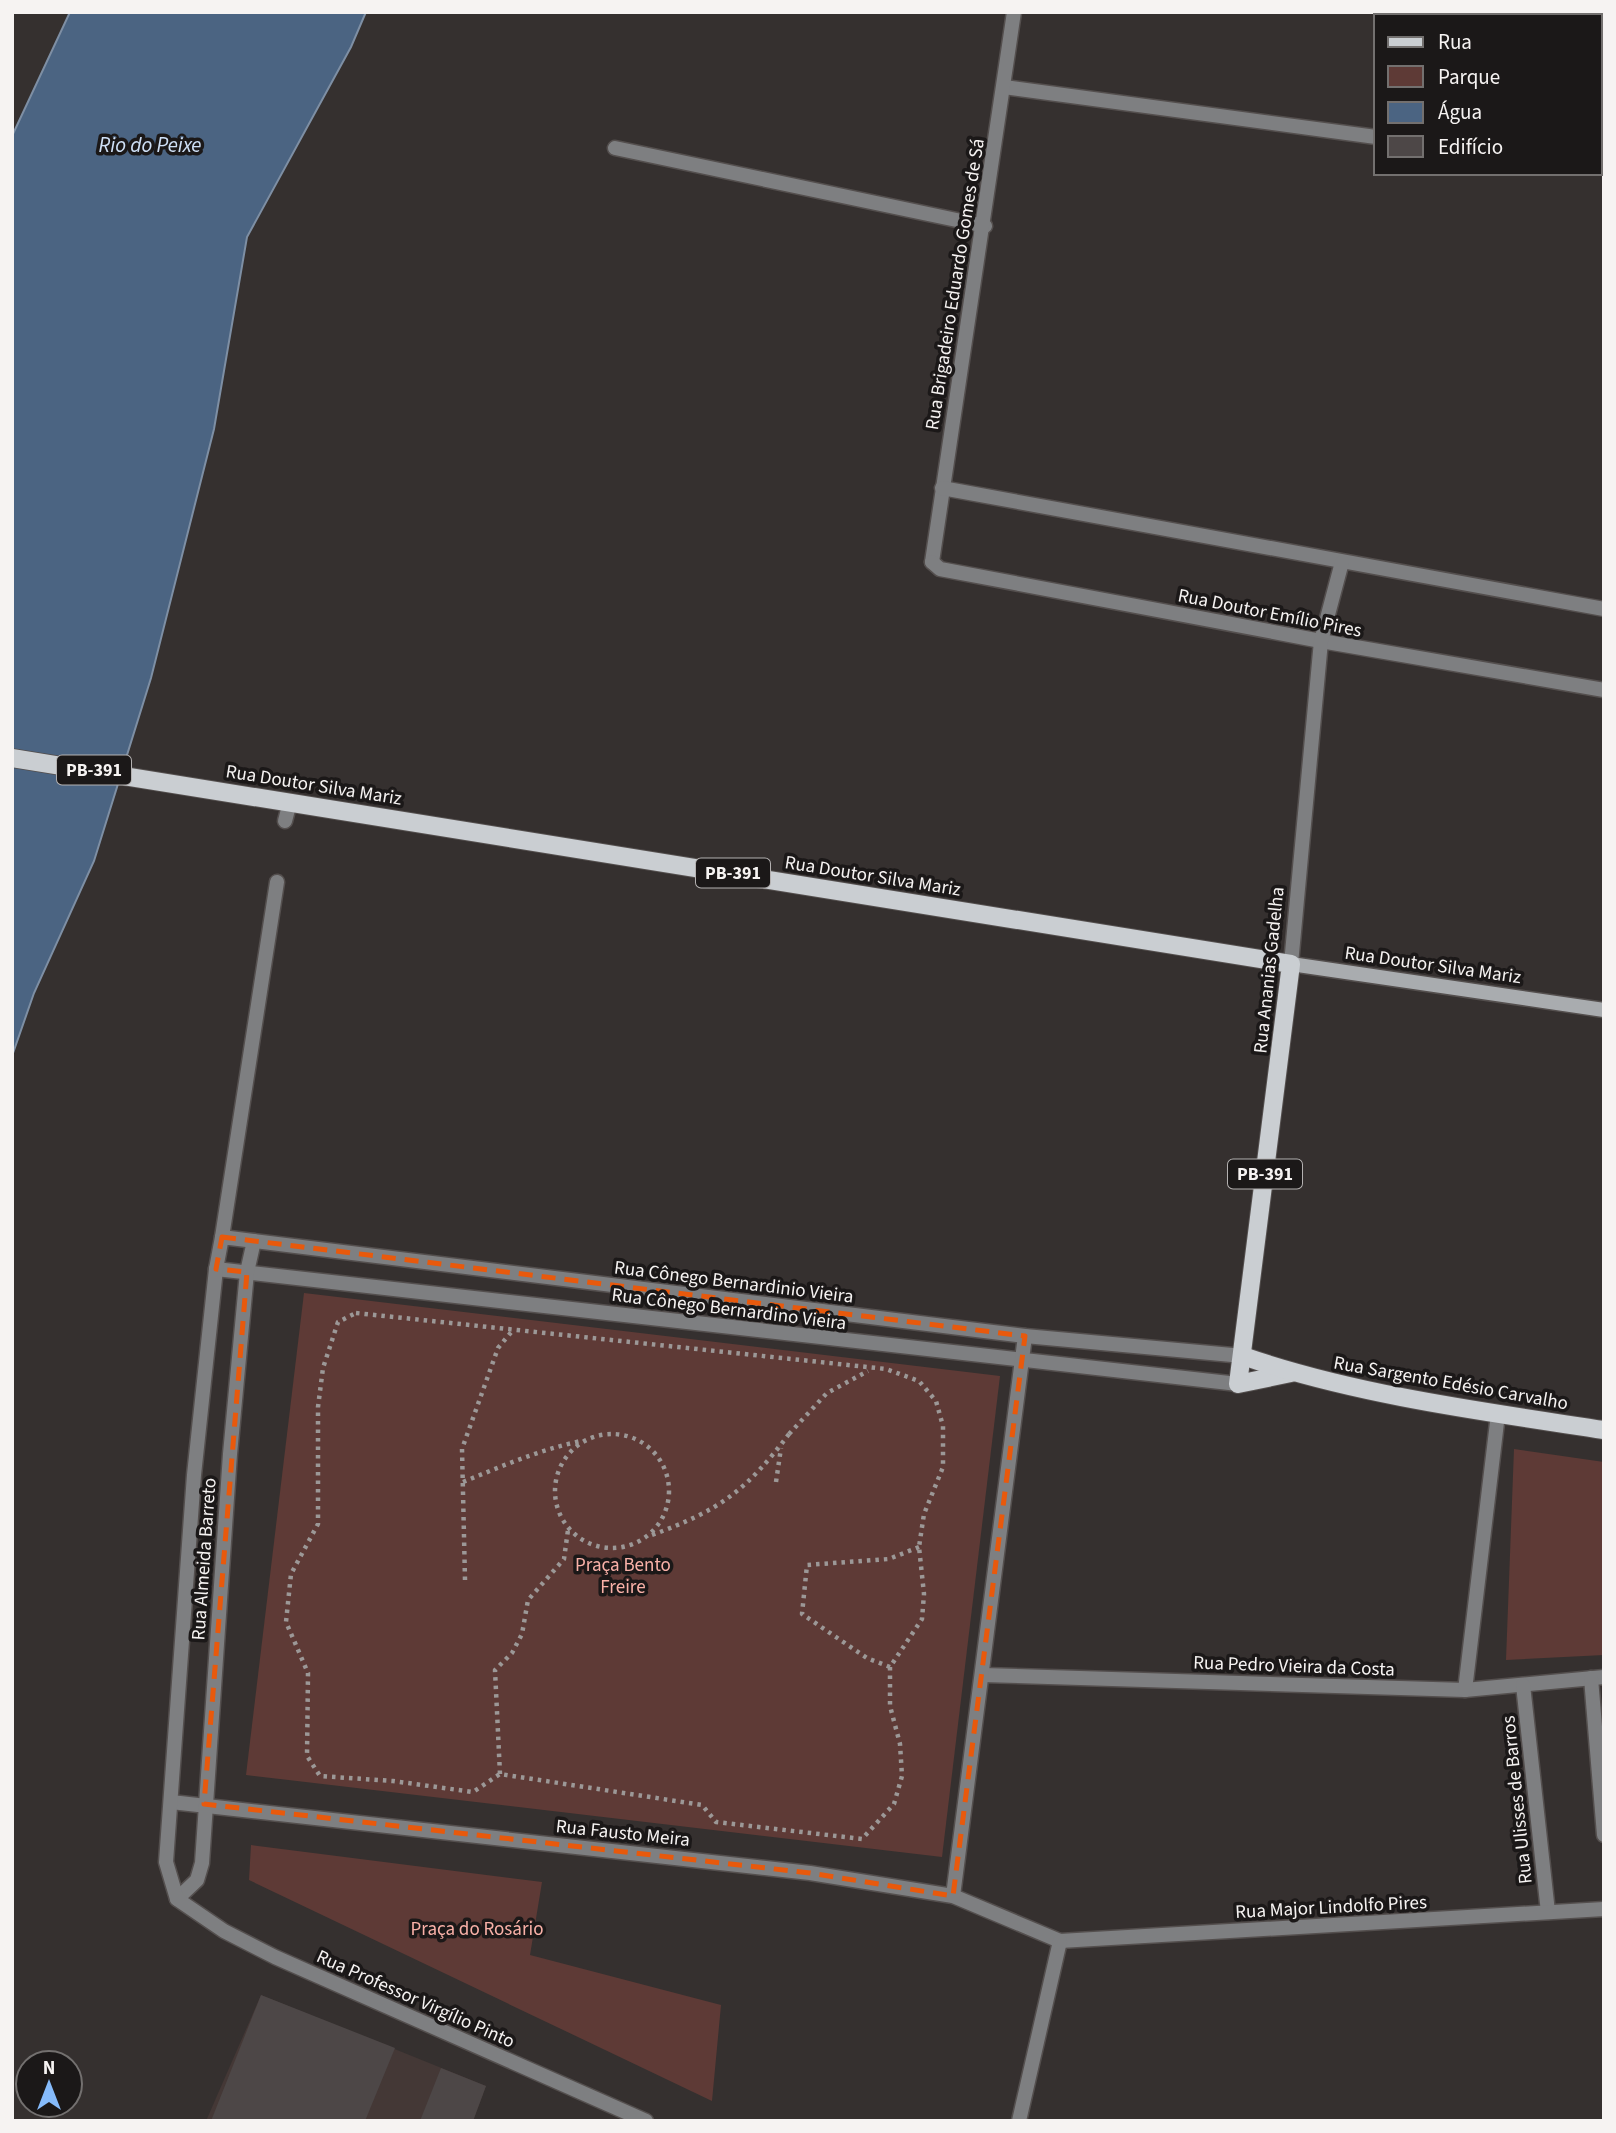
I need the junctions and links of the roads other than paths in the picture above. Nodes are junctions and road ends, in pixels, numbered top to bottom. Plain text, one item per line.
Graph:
1 (1014, 12) edge
2 (1004, 87) junction
3 (1374, 137) edge
4 (615, 148) dead end
5 (985, 226) junction
6 (942, 488) junction
7 (932, 562) joint
8 (1342, 562) junction
9 (1604, 609) edge
10 (1321, 642) junction
11 (1604, 690) edge
12 (12, 758) edge
13 (290, 802) junction
14 (285, 821) dead end
15 (277, 883) dead end
16 (1291, 964) junction
17 (1604, 1010) edge
18 (222, 1237) junction
19 (254, 1241) junction
20 (216, 1269) junction
21 (247, 1272) junction
22 (1025, 1336) junction
23 (1243, 1356) junction
24 (1021, 1361) junction
25 (1292, 1373) junction
26 (1238, 1384) junction
27 (1498, 1414) junction
28 (1604, 1430) edge
29 (983, 1675) junction
30 (1598, 1678) edge
31 (1523, 1685) junction
32 (1465, 1690) junction
33 (172, 1802) junction
34 (204, 1804) junction
35 (1604, 1835) edge
36 (953, 1896) junction
37 (177, 1899) junction
38 (1604, 1909) edge
39 (1548, 1912) junction
40 (1060, 1941) junction
41 (646, 2121) edge
42 (1019, 2121) edge

1 - 2 street, Rua Brigadeiro Eduardo Gomes de Sá
2 - 3 street
2 - 5 street, Rua Brigadeiro Eduardo Gomes de Sá
4 - 5 street
5 - 6 street, Rua Brigadeiro Eduardo Gomes de Sá
6 - 7 street, Rua Brigadeiro Eduardo Gomes de Sá
6 - 8 street
7 - 10 street, Rua Doutor Emílio Pires
8 - 9 street
8 - 10 street, Rua Ananias Gadelha
10 - 11 street, Rua Doutor Emílio Pires
10 - 16 street, Rua Ananias Gadelha
12 - 13 main road, Rua Doutor Silva Mariz / PB-391
13 - 14 street
13 - 16 main road, Rua Doutor Silva Mariz / PB-391
15 - 18 street, Rua Almeida Barreto
16 - 17 main road, Rua Doutor Silva Mariz / PB-391
16 - 23 main road, Rua Ananias Gadelha / PB-391
18 - 19 street, Rua Cônego Bernardinio Vieira
18 - 20 street, Rua Almeida Barreto
19 - 21 street, Rua Almeida Barreto
19 - 22 street, Rua Cônego Bernardinio Vieira
20 - 21 street, Rua Cônego Bernardino Vieira
20 - 33 street, Rua Almeida Barreto
21 - 24 street, Rua Cônego Bernardino Vieira
21 - 34 street, Rua Almeida Barreto
22 - 23 street, Rua Cônego Bernardinio Vieira
22 - 24 street
23 - 25 main road, Rua Sargento Edésio Carvalho
23 - 26 main road, Rua Ananias Gadelha / PB-391
24 - 26 street, Rua Cônego Bernardino Vieira
24 - 29 street
25 - 26 main road, Rua Sargento Edésio Carvalho
25 - 27 main road, Rua Sargento Edésio Carvalho
27 - 28 main road, Rua Sargento Edésio Carvalho
27 - 32 street
29 - 32 street, Rua Pedro Vieira da Costa
29 - 36 street
30 - 31 street, Rua Pedro Vieira da Costa
30 - 35 street
31 - 32 street, Rua Pedro Vieira da Costa
31 - 39 street, Rua Ulisses de Barros
33 - 34 street, Rua Fausto Meira
33 - 37 street, Rua Almeida Barreto
34 - 36 street, Rua Fausto Meira
34 - 37 street, Rua Almeida Barreto
36 - 40 street, Rua Fausto Meira
37 - 41 street, Rua Professor Virgílio Pinto
38 - 39 street, Rua Major Lindolfo Pires
39 - 40 street, Rua Major Lindolfo Pires
40 - 42 street

